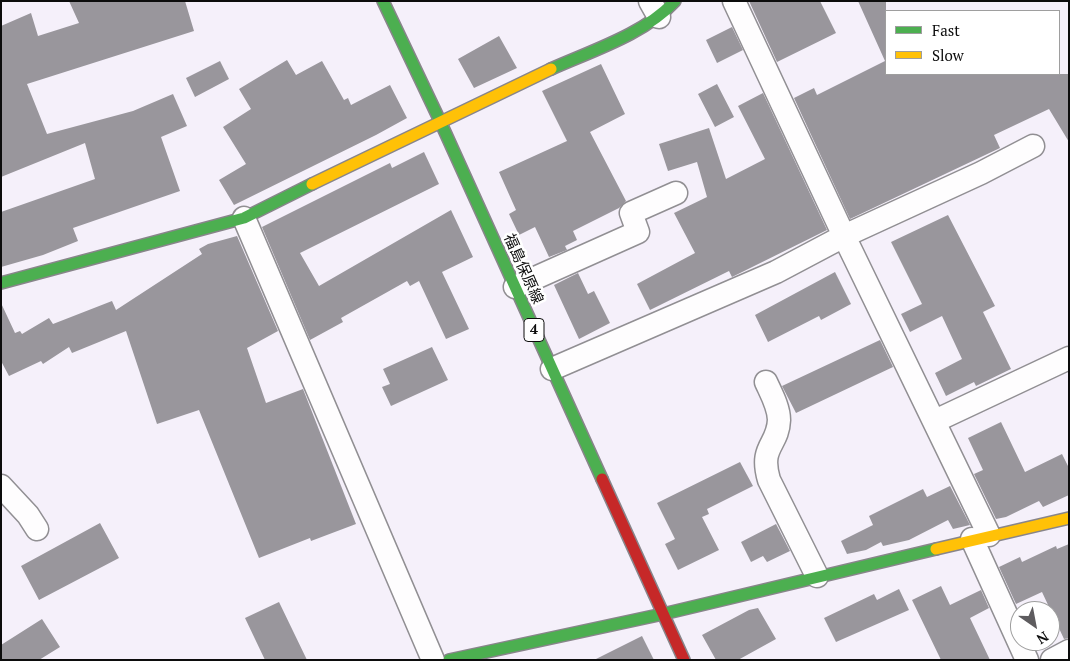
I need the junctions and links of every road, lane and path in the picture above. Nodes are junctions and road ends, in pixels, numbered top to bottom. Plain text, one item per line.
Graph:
1 (383, 1) edge
2 (675, 1) edge
3 (734, 1) edge
4 (655, 9) edge
5 (440, 121) junction
6 (1033, 146) dead end
7 (676, 193) dead end
8 (244, 218) junction
9 (844, 236) junction
10 (1, 283) edge
11 (515, 287) junction
12 (1069, 358) edge
13 (552, 369) junction
14 (766, 382) dead end
15 (935, 421) junction
16 (1, 486) edge
17 (1069, 518) edge
18 (37, 529) dead end
19 (981, 537) junction
20 (817, 576) junction
21 (663, 614) junction
22 (1069, 651) edge
23 (434, 660) edge
24 (449, 660) edge
25 (684, 660) edge
26 (1027, 660) edge
27 (1052, 660) edge

1 - 5 street, 福島保原線 / 4
2 - 4 street
3 - 9 street
4 - 5 street
5 - 8 street
5 - 11 street, 福島保原線 / 4
6 - 9 street
7 - 11 street
8 - 10 street
8 - 23 street
9 - 13 street
9 - 15 street
11 - 13 street, 福島保原線 / 4
12 - 15 street
13 - 21 street, 福島保原線 / 4
14 - 20 street
15 - 19 street
16 - 18 street
17 - 19 street
19 - 20 street
19 - 26 street
20 - 21 street
21 - 24 street
21 - 25 street, 福島保原線 / 4
22 - 27 street

